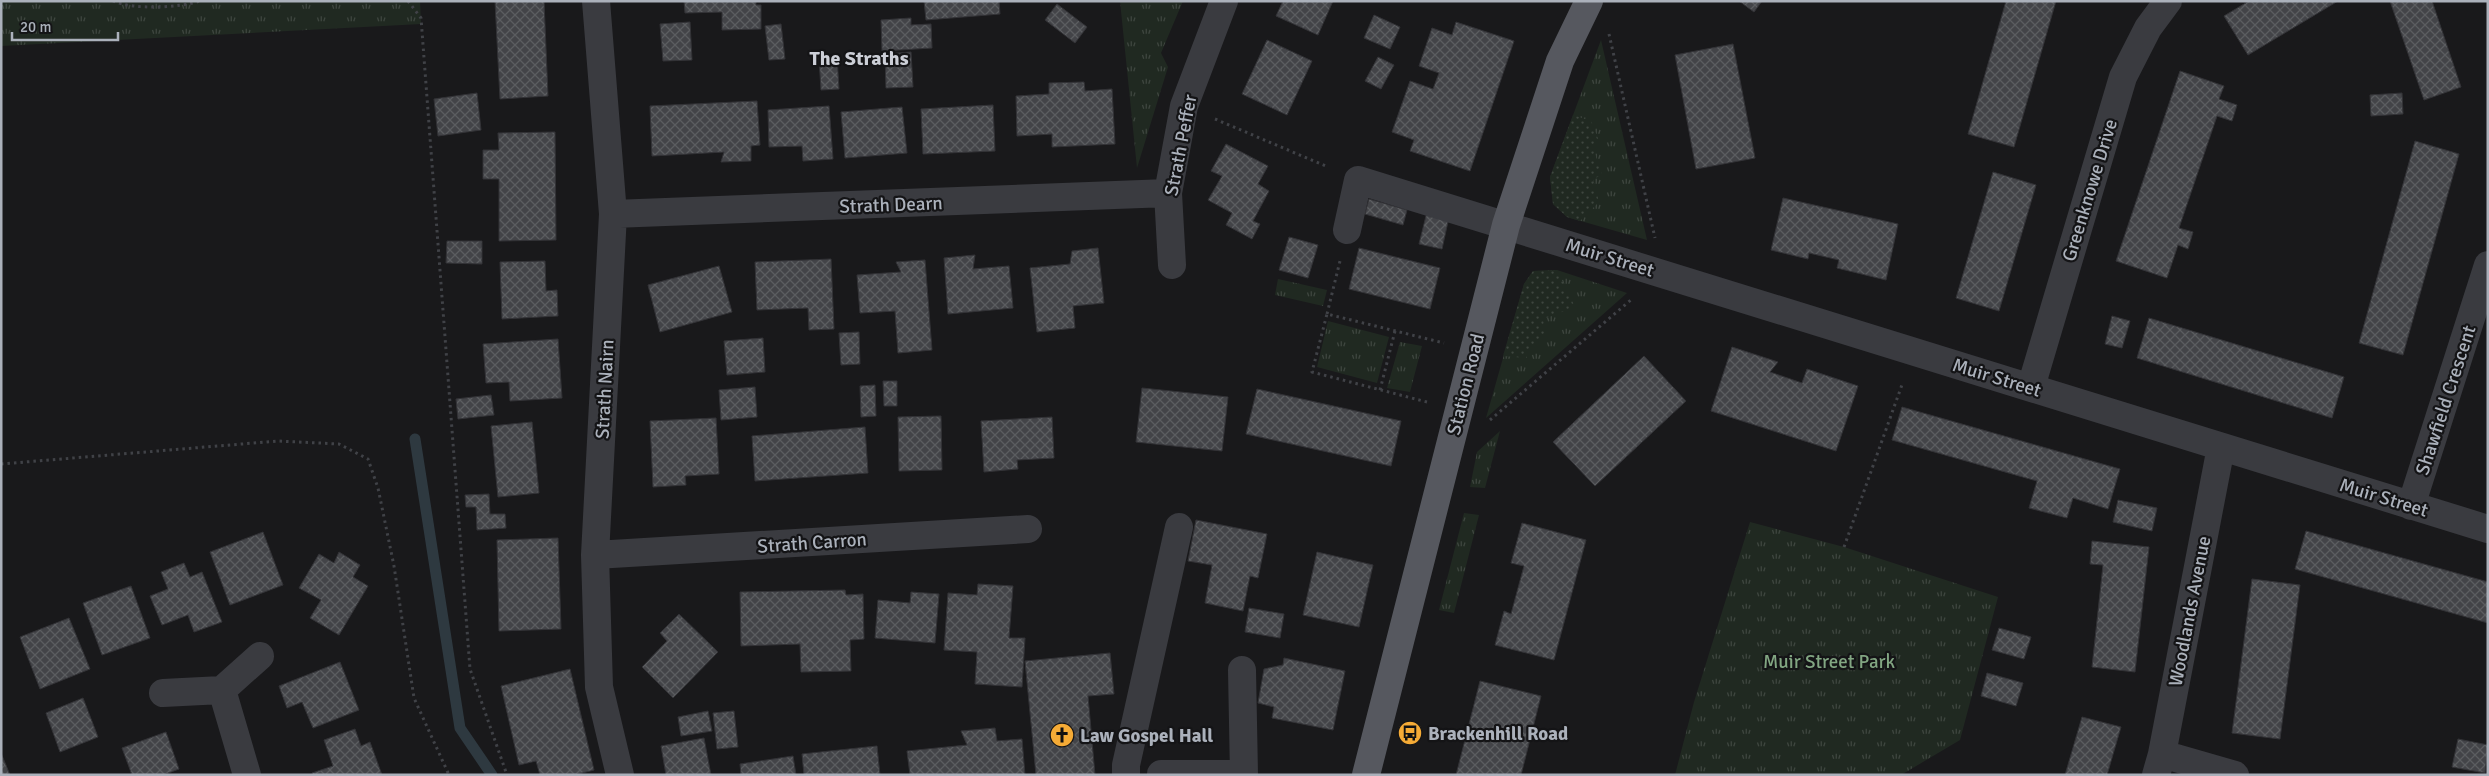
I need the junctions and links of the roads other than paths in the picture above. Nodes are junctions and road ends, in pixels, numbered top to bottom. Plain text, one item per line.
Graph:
1 (596, 1) edge
2 (1224, 1) edge
3 (1590, 1) edge
4 (2168, 1) edge
5 (1168, 193) junction
6 (613, 214) junction
7 (1506, 224) junction
8 (1347, 230) road end
9 (1172, 265) dead end
10 (2488, 265) edge
11 (2031, 387) junction
12 (2221, 447) junction
13 (2411, 506) junction
14 (1179, 527) dead end
15 (1028, 529) dead end
16 (2488, 529) edge
17 (595, 555) junction
18 (260, 656) dead end
19 (1242, 670) dead end
20 (222, 690) junction
21 (163, 693) dead end
22 (2159, 764) edge
23 (1160, 774) edge
24 (1244, 774) edge
25 (247, 775) edge
26 (620, 775) edge
27 (1126, 775) edge
28 (1366, 775) edge
29 (2235, 775) edge

1 - 6 street, Strath Nairn
2 - 5 street, Strath Peffer
3 - 7 main road, Station Road
4 - 11 street, Greenknowe Drive
5 - 6 street, Strath Dearn
5 - 9 street, Strath Peffer
6 - 17 street, Strath Nairn
7 - 8 street, Muir Street
7 - 11 street, Muir Street
7 - 28 main road, Station Road
10 - 13 street, Shawfield Crescent
11 - 12 street, Muir Street
12 - 13 street, Muir Street
12 - 22 street, Woodlands Avenue
13 - 16 street, Muir Street
14 - 27 street
15 - 17 street, Strath Carron
17 - 26 street, Strath Nairn
18 - 20 street
19 - 24 street
20 - 21 street
20 - 25 street
22 - 29 street
23 - 24 street

